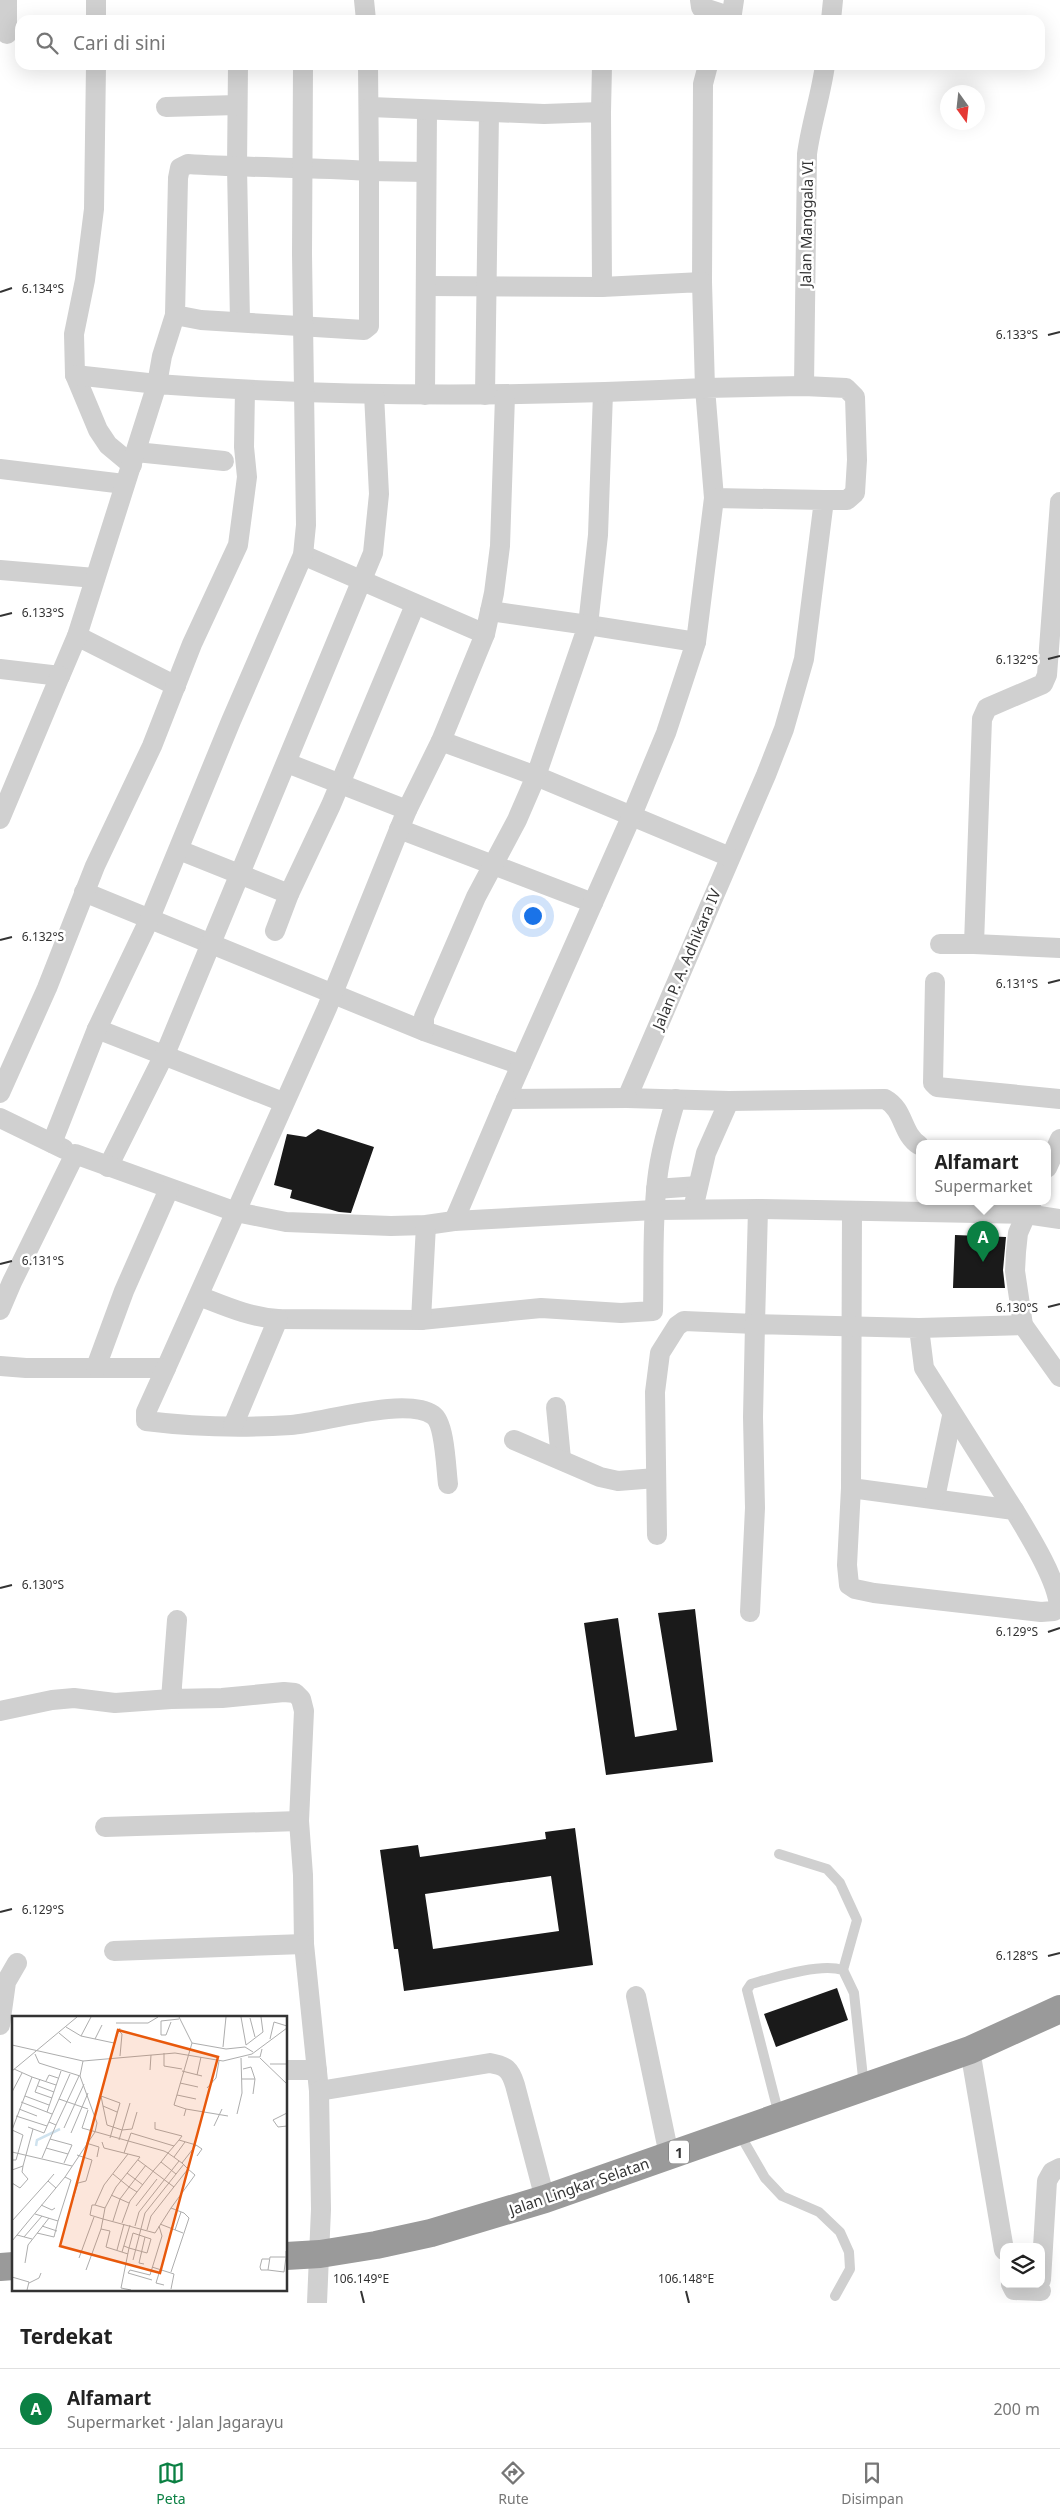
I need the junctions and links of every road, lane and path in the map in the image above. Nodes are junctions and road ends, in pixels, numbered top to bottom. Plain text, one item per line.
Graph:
1 (7, 0) edge
2 (96, 0) edge
3 (364, 0) edge
4 (700, 0) edge
5 (833, 0) edge
6 (733, 12) edge
7 (96, 15) edge
8 (366, 15) edge
9 (831, 15) edge
10 (9, 34) edge
11 (96, 70) edge
12 (238, 70) edge
13 (303, 70) edge
14 (368, 70) edge
15 (602, 70) edge
16 (707, 70) edge
17 (824, 70) edge
18 (237, 105) junction
19 (166, 107) dead end
20 (370, 107) junction
21 (427, 110) junction
22 (489, 112) junction
23 (601, 112) junction
24 (302, 166) junction
25 (237, 167) junction
26 (368, 170) junction
27 (426, 172) junction
28 (702, 282) junction
29 (426, 286) junction
30 (488, 287) junction
31 (602, 287) junction
32 (175, 316) junction
33 (240, 321) junction
34 (303, 325) junction
35 (75, 375) junction
36 (157, 384) junction
37 (804, 386) junction
38 (705, 388) junction
39 (245, 390) junction
40 (304, 390) junction
41 (603, 393) junction
42 (374, 394) junction
43 (425, 395) junction
44 (495, 395) junction
45 (134, 459) junction
46 (224, 461) dead end
47 (0, 469) edge
48 (124, 484) junction
49 (714, 498) junction
50 (824, 500) junction
51 (1060, 502) edge
52 (303, 555) junction
53 (0, 570) edge
54 (95, 578) junction
55 (363, 581) junction
56 (415, 606) junction
57 (490, 611) junction
58 (588, 625) junction
59 (485, 634) junction
60 (77, 636) junction
61 (696, 642) junction
62 (0, 669) edge
63 (60, 676) junction
64 (1052, 684) edge
65 (176, 686) junction
66 (441, 741) junction
67 (287, 763) junction
68 (536, 776) junction
69 (340, 783) junction
70 (407, 810) junction
71 (632, 815) junction
72 (0, 819) edge
73 (399, 829) junction
74 (179, 850) junction
75 (730, 857) junction
76 (494, 864) junction
77 (241, 875) junction
78 (84, 892) junction
79 (289, 894) junction
80 (594, 904) junction
81 (150, 918) junction
82 (275, 931) dead end
83 (212, 943) junction
84 (940, 944) dead end
85 (974, 944) junction
86 (1060, 948) edge
87 (935, 982) dead end
88 (332, 994) junction
89 (97, 1029) junction
90 (424, 1031) junction
91 (165, 1054) junction
92 (521, 1065) junction
93 (0, 1093) edge
94 (627, 1098) junction
95 (506, 1099) junction
96 (678, 1099) junction
97 (1060, 1099) edge
98 (727, 1101) junction
99 (283, 1102) junction
100 (0, 1118) edge
101 (1060, 1139) edge
102 (52, 1143) junction
103 (916, 1143) edge
104 (74, 1154) junction
105 (1051, 1159) edge
106 (108, 1167) junction
107 (696, 1186) junction
108 (169, 1189) junction
109 (658, 1189) junction
110 (1029, 1208) edge
111 (758, 1209) junction
112 (654, 1210) junction
113 (693, 1210) junction
114 (852, 1211) junction
115 (236, 1212) junction
116 (1060, 1219) edge
117 (454, 1221) junction
118 (426, 1225) junction
119 (199, 1296) junction
120 (0, 1310) edge
121 (278, 1319) junction
122 (421, 1320) junction
123 (755, 1324) junction
124 (1023, 1325) junction
125 (853, 1326) junction
126 (919, 1328) junction
127 (0, 1366) edge
128 (96, 1367) junction
129 (166, 1368) junction
130 (1060, 1377) edge
131 (556, 1407) dead end
132 (952, 1416) junction
133 (234, 1426) junction
134 (514, 1440) dead end
135 (561, 1459) junction
136 (656, 1478) junction
137 (448, 1484) dead end
138 (851, 1488) junction
139 (935, 1498) junction
140 (1014, 1510) junction
141 (658, 1535) dead end
142 (750, 1612) dead end
143 (177, 1620) dead end
144 (171, 1699) junction
145 (0, 1711) edge
146 (300, 1821) junction
147 (105, 1827) dead end
148 (779, 1854) dead end
149 (304, 1944) junction
150 (114, 1951) dead end
151 (17, 1963) dead end
152 (843, 1970) junction
153 (636, 1996) dead end
154 (1060, 2009) edge
155 (0, 2025) edge
156 (970, 2050) junction
157 (288, 2070) edge
158 (317, 2070) junction
159 (864, 2087) junction
160 (319, 2091) junction
161 (779, 2116) junction
162 (739, 2133) junction
163 (669, 2155) junction
164 (1060, 2168) edge
165 (545, 2199) junction
166 (1003, 2243) edge
167 (320, 2254) junction
168 (288, 2256) edge
169 (1013, 2288) edge
170 (1041, 2290) edge
171 (835, 2296) dead end
172 (317, 2303) edge

1 - 10 street
2 - 7 street
3 - 8 street
4 - 6 street
5 - 9 street
11 - 35 street
12 - 18 street
13 - 24 street
14 - 20 street
15 - 23 street
16 - 28 street
17 - 37 street, Jalan Manggala VI
18 - 19 street
18 - 25 street
20 - 21 street
20 - 26 street
21 - 22 street
21 - 27 street
22 - 23 street
22 - 30 street
23 - 31 street
24 - 25 street
24 - 26 street
24 - 34 street
25 - 32 street
25 - 33 street
26 - 27 street
26 - 34 street
27 - 29 street
28 - 31 street
28 - 38 street
29 - 30 street
29 - 43 street
30 - 31 street
30 - 44 street
32 - 33 street
32 - 36 street
33 - 34 street
34 - 40 street
35 - 36 street
35 - 45 street
36 - 39 street
36 - 45 street
37 - 38 street
37 - 50 street
38 - 41 street
38 - 49 street
39 - 40 street
39 - 65 street
40 - 42 street
40 - 52 street
41 - 44 street
41 - 58 street
42 - 43 street
42 - 55 street
43 - 44 street
44 - 57 street
45 - 46 street
45 - 48 street
47 - 48 street
48 - 54 street
49 - 50 street
49 - 61 street
50 - 75 street, Jalan P. A. Adhikara IV
51 - 64 street
52 - 55 street
52 - 74 street
53 - 54 street
54 - 60 street
55 - 56 street
55 - 67 street
56 - 59 street
56 - 69 street
57 - 58 street
57 - 59 street
58 - 61 street
58 - 68 street
59 - 66 street
60 - 63 street
60 - 65 street
61 - 71 street
62 - 63 street
63 - 72 street
64 - 85 street
65 - 78 street
66 - 68 street
66 - 70 street
67 - 69 street
67 - 77 street
68 - 71 street
68 - 76 street
69 - 70 street
69 - 79 street
70 - 73 street
71 - 75 street
71 - 80 street
73 - 76 street
73 - 88 street
74 - 77 street
74 - 81 street
75 - 94 street, Jalan P. A. Adhikara IV
76 - 80 street
76 - 90 street
77 - 79 street
77 - 83 street
78 - 81 street
78 - 93 street
79 - 82 street
80 - 92 street
81 - 83 street
81 - 89 street
83 - 88 street
83 - 91 street
84 - 85 street
85 - 86 street
87 - 97 street
88 - 90 street
88 - 99 street
89 - 91 street
89 - 102 street
90 - 92 street
91 - 99 street
91 - 106 street
92 - 95 street
94 - 95 street
94 - 96 street
95 - 117 street
96 - 98 street
96 - 109 street
98 - 103 street
98 - 107 street
99 - 115 street
100 - 102 street
101 - 105 street
102 - 104 street
104 - 106 street
104 - 120 street
106 - 108 street
107 - 109 street
107 - 113 street
108 - 115 street
108 - 128 street
109 - 112 street
110 - 114 street
110 - 116 street
110 - 124 street
111 - 113 street
111 - 114 street
111 - 123 street
112 - 113 street
112 - 117 street
112 - 122 street
114 - 125 street
115 - 118 street
115 - 119 street
117 - 118 street
118 - 122 street
119 - 121 street
119 - 129 street
121 - 122 street
121 - 133 street
123 - 125 street
123 - 136 street
123 - 142 street
124 - 126 street
124 - 130 street
125 - 126 street
125 - 138 street
126 - 132 street
127 - 128 street
128 - 129 street
129 - 133 street
131 - 135 street
132 - 139 street
132 - 140 street
133 - 137 street
134 - 135 street
135 - 136 street
136 - 141 street
138 - 139 street
138 - 140 street
139 - 140 street
143 - 144 street
144 - 145 street
144 - 146 street
146 - 147 street
146 - 149 street
148 - 152 lane
149 - 150 street
149 - 158 street
151 - 155 street
152 - 159 lane
152 - 161 lane
153 - 163 street
154 - 156 highway, Jalan Lingkar Selatan / 1
156 - 159 highway, Jalan Lingkar Selatan / 1
156 - 166 street
157 - 158 street
158 - 160 street
159 - 161 highway, Jalan Lingkar Selatan / 1
160 - 165 street
160 - 167 street
161 - 162 highway, Jalan Lingkar Selatan / 1
162 - 163 highway, Jalan Lingkar Selatan / 1
162 - 171 lane
163 - 165 highway, Jalan Lingkar Selatan / 1
164 - 170 street
165 - 167 highway, Jalan Lingkar Selatan / 1
167 - 168 highway, Jalan Lingkar Selatan / 1
167 - 172 street
169 - 170 street

